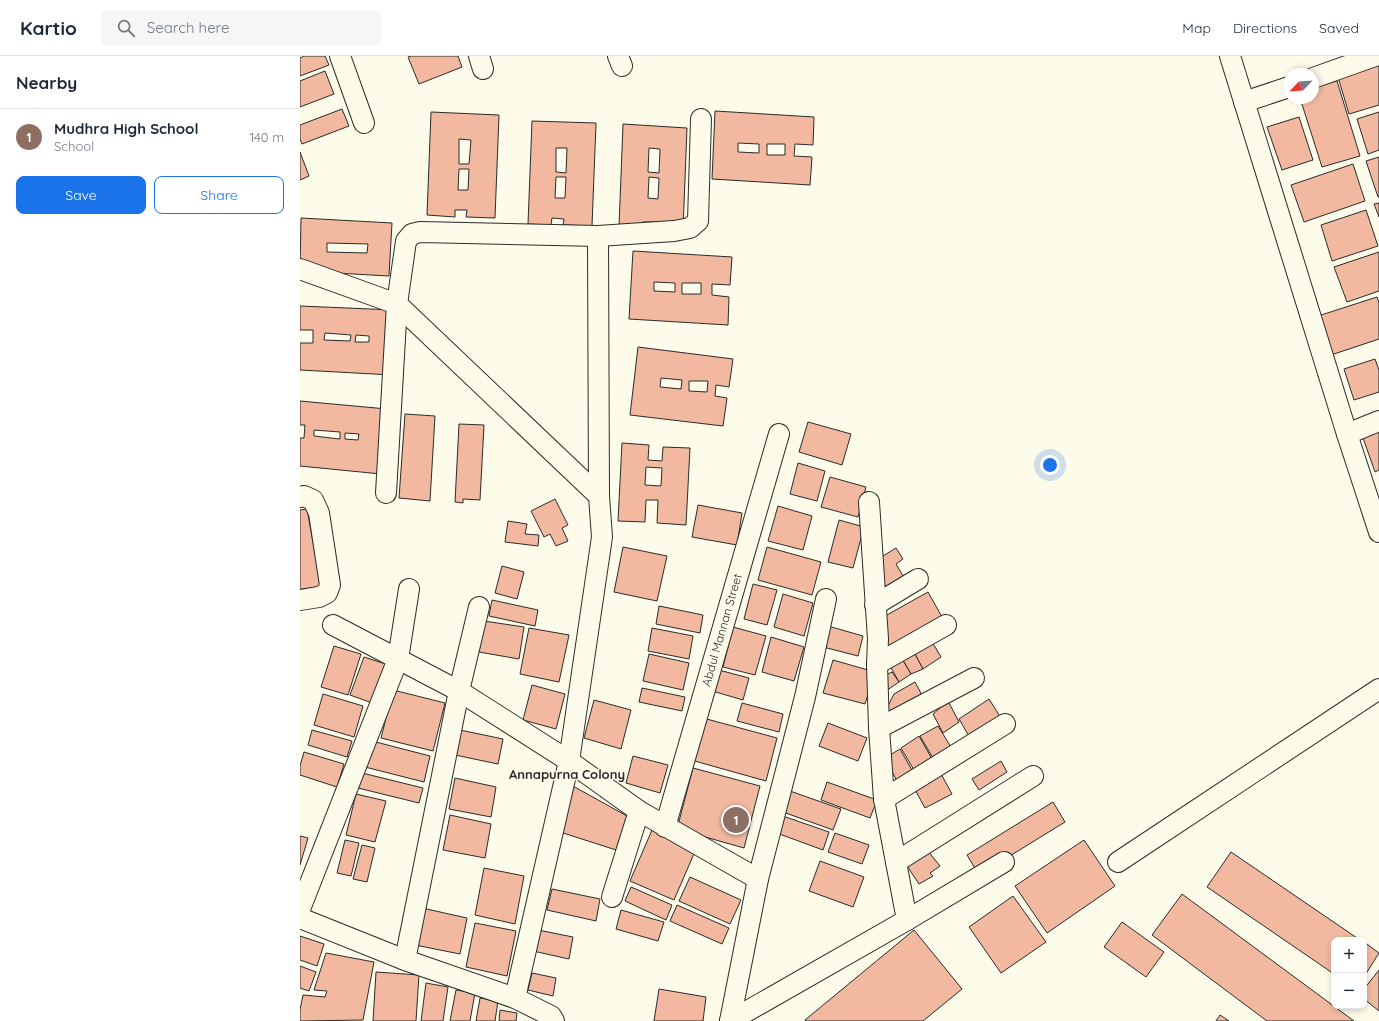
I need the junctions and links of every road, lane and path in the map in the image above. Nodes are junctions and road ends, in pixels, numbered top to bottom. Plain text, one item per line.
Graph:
1 (340, 56) edge
2 (1230, 56) edge
3 (1375, 56) edge
4 (1319, 76) edge
5 (1283, 89) edge
6 (1244, 102) junction
7 (702, 119) dead end
8 (364, 123) dead end
9 (598, 236) junction
10 (300, 269) edge
11 (397, 304) junction
12 (1379, 421) edge
13 (779, 434) dead end
14 (1347, 434) junction
15 (386, 493) dead end
16 (599, 496) junction
17 (300, 497) edge
18 (869, 502) dead end
19 (1379, 532) edge
20 (918, 579) dead end
21 (408, 589) dead end
22 (826, 599) dead end
23 (300, 600) edge
24 (875, 605) junction
25 (479, 607) dead end
26 (333, 625) dead end
27 (946, 625) dead end
28 (398, 659) junction
29 (877, 664) junction
30 (974, 678) dead end
31 (1379, 689) edge
32 (459, 691) junction
33 (1005, 724) dead end
34 (879, 728) junction
35 (569, 761) junction
36 (1033, 776) dead end
37 (884, 799) junction
38 (639, 812) junction
39 (665, 827) junction
40 (896, 862) junction
41 (1004, 862) dead end
42 (1118, 862) dead end
43 (758, 879) junction
44 (612, 897) dead end
45 (300, 909) edge
46 (300, 918) edge
47 (907, 920) junction
48 (405, 960) junction
49 (515, 998) junction
50 (554, 1021) edge
51 (730, 1021) edge

1 - 8 street
2 - 6 street
3 - 4 street
5 - 6 street
6 - 14 street
7 - 9 street
9 - 11 street
9 - 16 street
10 - 11 street
11 - 15 street
11 - 16 street
12 - 14 street
13 - 39 street, Abdul Mannan Street
14 - 19 street
16 - 35 street
17 - 23 street
18 - 24 street
20 - 24 street
21 - 28 street
22 - 43 street
24 - 29 street
25 - 32 street
26 - 28 street
27 - 29 street
28 - 32 street
28 - 45 street
29 - 34 street
30 - 34 street
31 - 42 street
32 - 35 street
32 - 48 street
33 - 37 street
34 - 37 street
35 - 38 street
35 - 49 street
36 - 40 street
37 - 40 street
38 - 39 street
38 - 44 street
39 - 43 street
40 - 47 street
41 - 47 street
43 - 51 street
46 - 48 street
47 - 51 street
48 - 49 street
49 - 50 street

